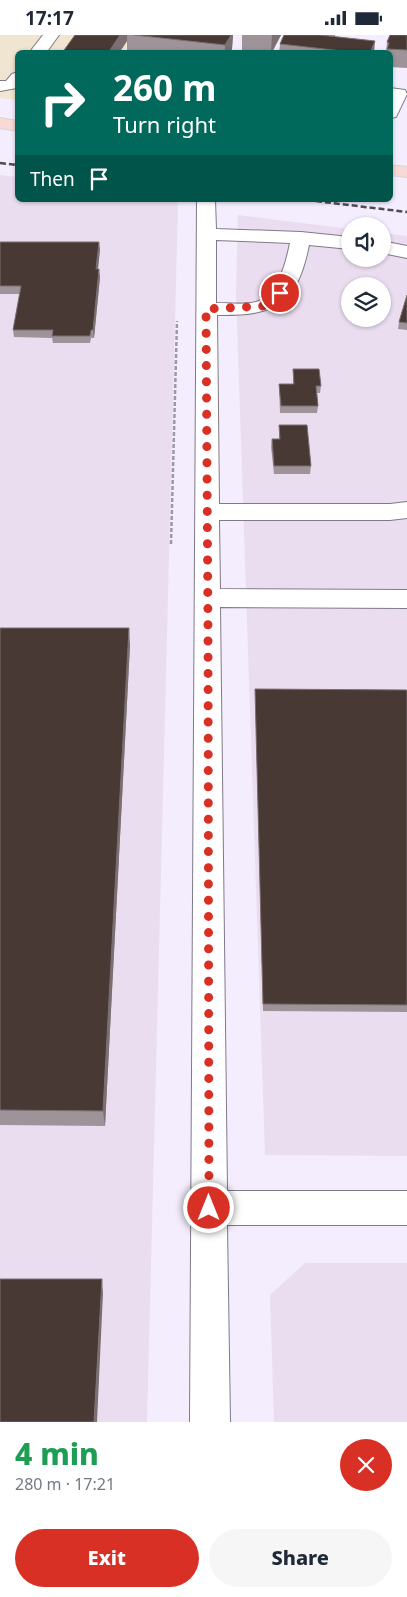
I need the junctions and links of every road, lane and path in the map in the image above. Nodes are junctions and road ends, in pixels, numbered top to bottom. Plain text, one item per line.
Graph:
1 (51, 35) edge
2 (39, 50) edge
3 (15, 80) edge
4 (0, 86) edge
5 (393, 93) edge
6 (393, 107) edge
7 (0, 123) edge
8 (15, 125) edge
9 (393, 170) edge
10 (407, 172) edge
11 (206, 202) edge
12 (205, 234) junction
13 (301, 237) junction
14 (341, 242) edge
15 (391, 249) edge
16 (407, 252) edge
17 (206, 309) junction
18 (177, 316) dead end
19 (407, 510) edge
20 (207, 511) junction
21 (171, 544) dead end
22 (208, 598) junction
23 (407, 599) edge
24 (209, 1208) junction
25 (407, 1208) edge
26 (210, 1422) edge

1 - 2 street
3 - 4 street
5 - 6 street
7 - 8 main road
9 - 10 main road
11 - 12 street
12 - 13 street
12 - 17 street
13 - 14 street
13 - 17 street
15 - 16 street
17 - 20 street
18 - 21 path
19 - 20 street
20 - 22 street
22 - 23 street
22 - 24 street
24 - 25 street
24 - 26 street

